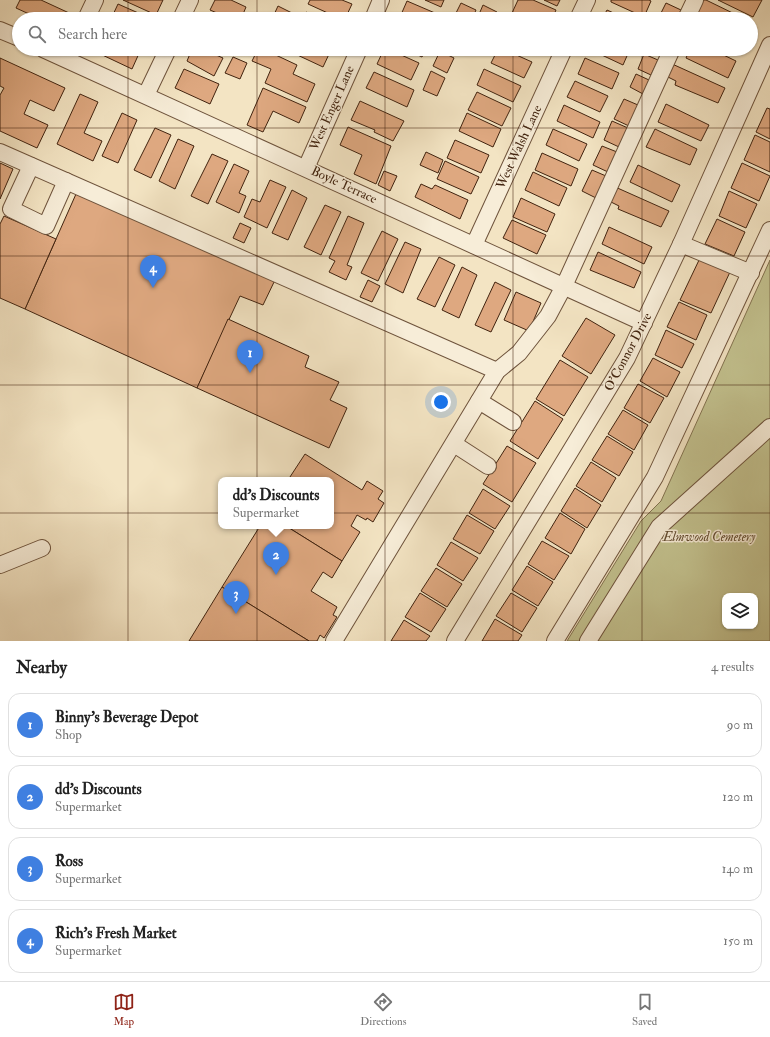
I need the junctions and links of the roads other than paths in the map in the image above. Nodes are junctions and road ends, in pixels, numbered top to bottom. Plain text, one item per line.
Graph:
1 (95, 0) edge
2 (190, 0) edge
3 (382, 0) edge
4 (586, 0) edge
5 (695, 0) edge
6 (89, 12) edge
7 (184, 12) edge
8 (376, 12) edge
9 (581, 12) edge
10 (689, 12) edge
11 (0, 30) edge
12 (12, 35) edge
13 (770, 45) edge
14 (74, 56) edge
15 (165, 56) edge
16 (356, 56) edge
17 (561, 56) edge
18 (669, 56) edge
19 (146, 95) junction
20 (0, 152) edge
21 (31, 166) junction
22 (306, 168) junction
23 (66, 181) junction
24 (770, 230) edge
25 (681, 244) junction
26 (474, 245) junction
27 (751, 273) junction
28 (564, 286) junction
29 (644, 324) junction
30 (497, 371) junction
31 (479, 401) junction
32 (513, 422) dead end
33 (767, 435) edge
34 (454, 444) junction
35 (488, 466) dead end
36 (42, 548) dead end
37 (0, 565) edge
38 (334, 641) edge
39 (455, 641) edge
40 (555, 641) edge
41 (588, 641) edge

1 - 6 street
2 - 7 street
3 - 8 street
4 - 9 street
5 - 10 street
11 - 12 street
13 - 25 street, O'Connor Drive
14 - 19 street, Boyle Terrace
15 - 19 street
16 - 22 street, West Enger Lane
17 - 26 street, West Walsh Lane
18 - 28 street
19 - 22 street, Boyle Terrace
20 - 21 street
21 - 23 street
21 - 23 street
22 - 26 street, Boyle Terrace
23 - 30 street
24 - 27 street
25 - 27 street
25 - 29 street, O'Connor Drive
26 - 28 street, Boyle Terrace
27 - 40 street
28 - 29 street, Boyle Terrace
28 - 30 street
29 - 39 street, O'Connor Drive
30 - 31 street
31 - 32 street
31 - 34 street
33 - 41 street
34 - 35 street
34 - 38 street
36 - 37 street

